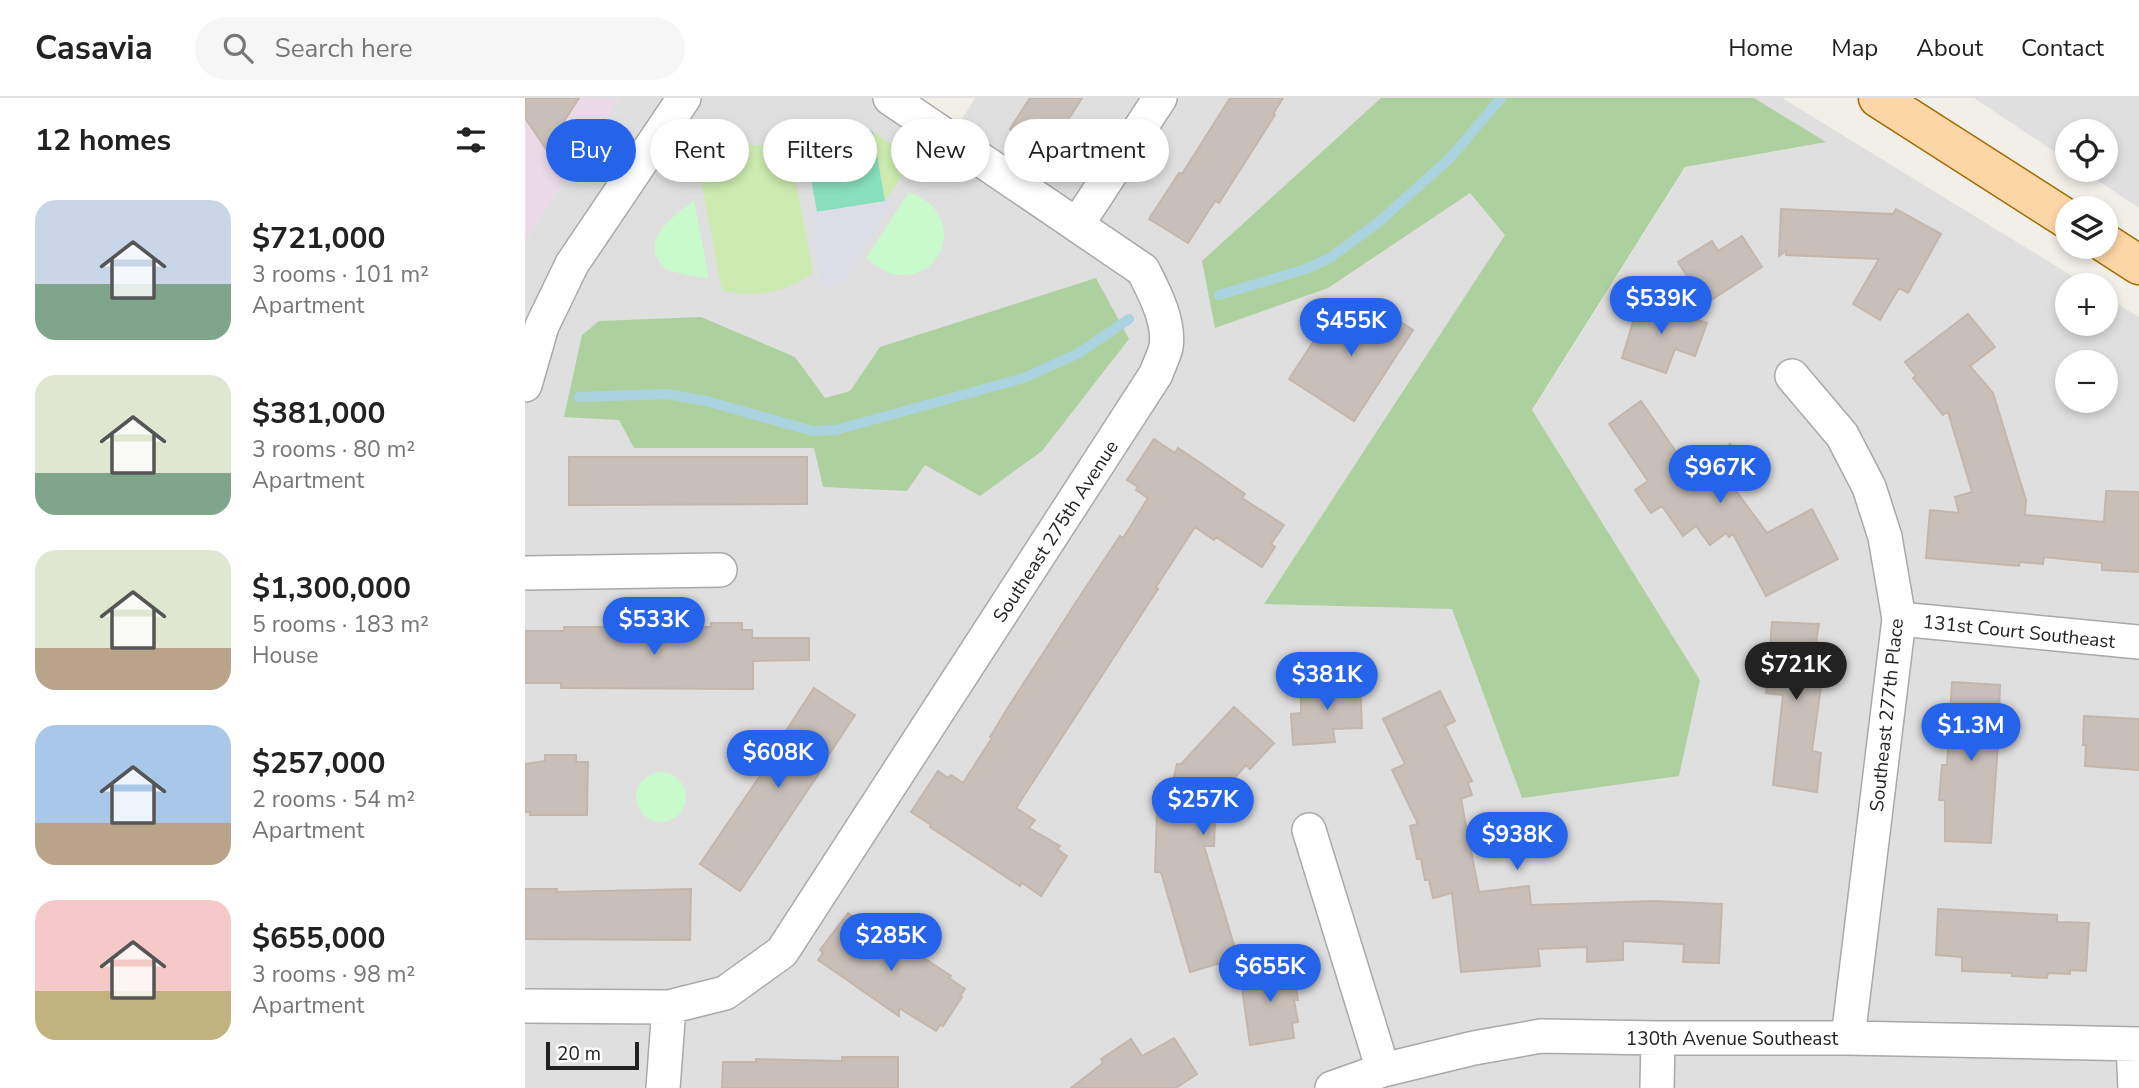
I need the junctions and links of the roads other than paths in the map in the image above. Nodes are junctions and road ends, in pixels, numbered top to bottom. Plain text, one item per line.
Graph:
1 (684, 98) edge
2 (890, 98) edge
3 (1160, 98) edge
4 (1878, 98) edge
5 (2055, 211) edge
6 (1077, 225) junction
7 (2118, 251) edge
8 (2139, 265) edge
9 (1792, 376) dead end
10 (525, 386) edge
11 (720, 570) dead end
12 (525, 573) edge
13 (1899, 619) junction
14 (2139, 642) edge
15 (1309, 830) dead end
16 (525, 1006) edge
17 (669, 1007) junction
18 (1658, 1038) junction
19 (1848, 1038) junction
20 (2136, 1044) edge
21 (1383, 1070) junction
22 (663, 1088) edge
23 (1332, 1088) edge
24 (1657, 1088) edge
25 (2135, 1088) edge

1 - 10 street
2 - 6 street, Southeast 275th Avenue
3 - 6 street
4 - 5 main road
6 - 17 street, Southeast 275th Avenue
7 - 8 main road
9 - 13 street, Southeast 277th Place
11 - 12 street
13 - 14 street, 131st Court Southeast
13 - 19 street, Southeast 277th Place
15 - 21 street
16 - 17 street, Southeast 275th Avenue
17 - 22 street
18 - 19 street, 130th Avenue Southeast
18 - 21 street, 130th Avenue Southeast
18 - 24 street
19 - 20 street, 130th Avenue Southeast
20 - 25 street
21 - 23 street, 130th Avenue Southeast

